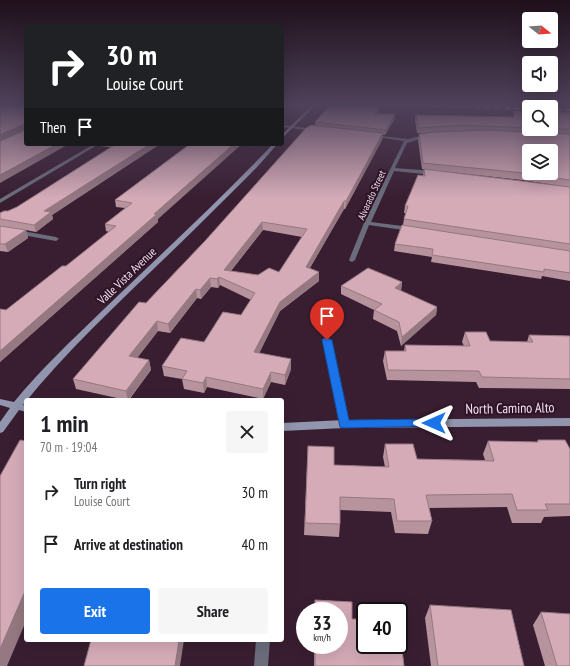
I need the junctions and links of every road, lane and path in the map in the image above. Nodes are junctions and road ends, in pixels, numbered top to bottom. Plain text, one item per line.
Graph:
1 (374, 136) edge
2 (417, 136) edge
3 (408, 140) junction
4 (94, 146) edge
5 (274, 146) edge
6 (393, 169) junction
7 (439, 174) edge
8 (0, 201) edge
9 (367, 223) junction
10 (0, 229) edge
11 (420, 231) edge
12 (56, 239) dead end
13 (352, 260) dead end
14 (327, 340) dead end
15 (28, 398) edge
16 (0, 402) edge
17 (21, 408) edge
18 (570, 422) edge
19 (344, 424) junction
20 (284, 427) edge
21 (0, 429) edge
22 (263, 642) edge
23 (261, 666) edge

1 - 3 street
2 - 3 street
3 - 6 street, Alvarado Street
4 - 8 street
5 - 15 street, Valle Vista Avenue
6 - 7 street
6 - 9 street, Alvarado Street
9 - 11 street
9 - 13 street, Alvarado Street
10 - 12 street
14 - 19 street
16 - 17 street
17 - 21 street, Valle Vista Avenue
18 - 19 street, North Camino Alto
19 - 20 street, North Camino Alto
22 - 23 street

